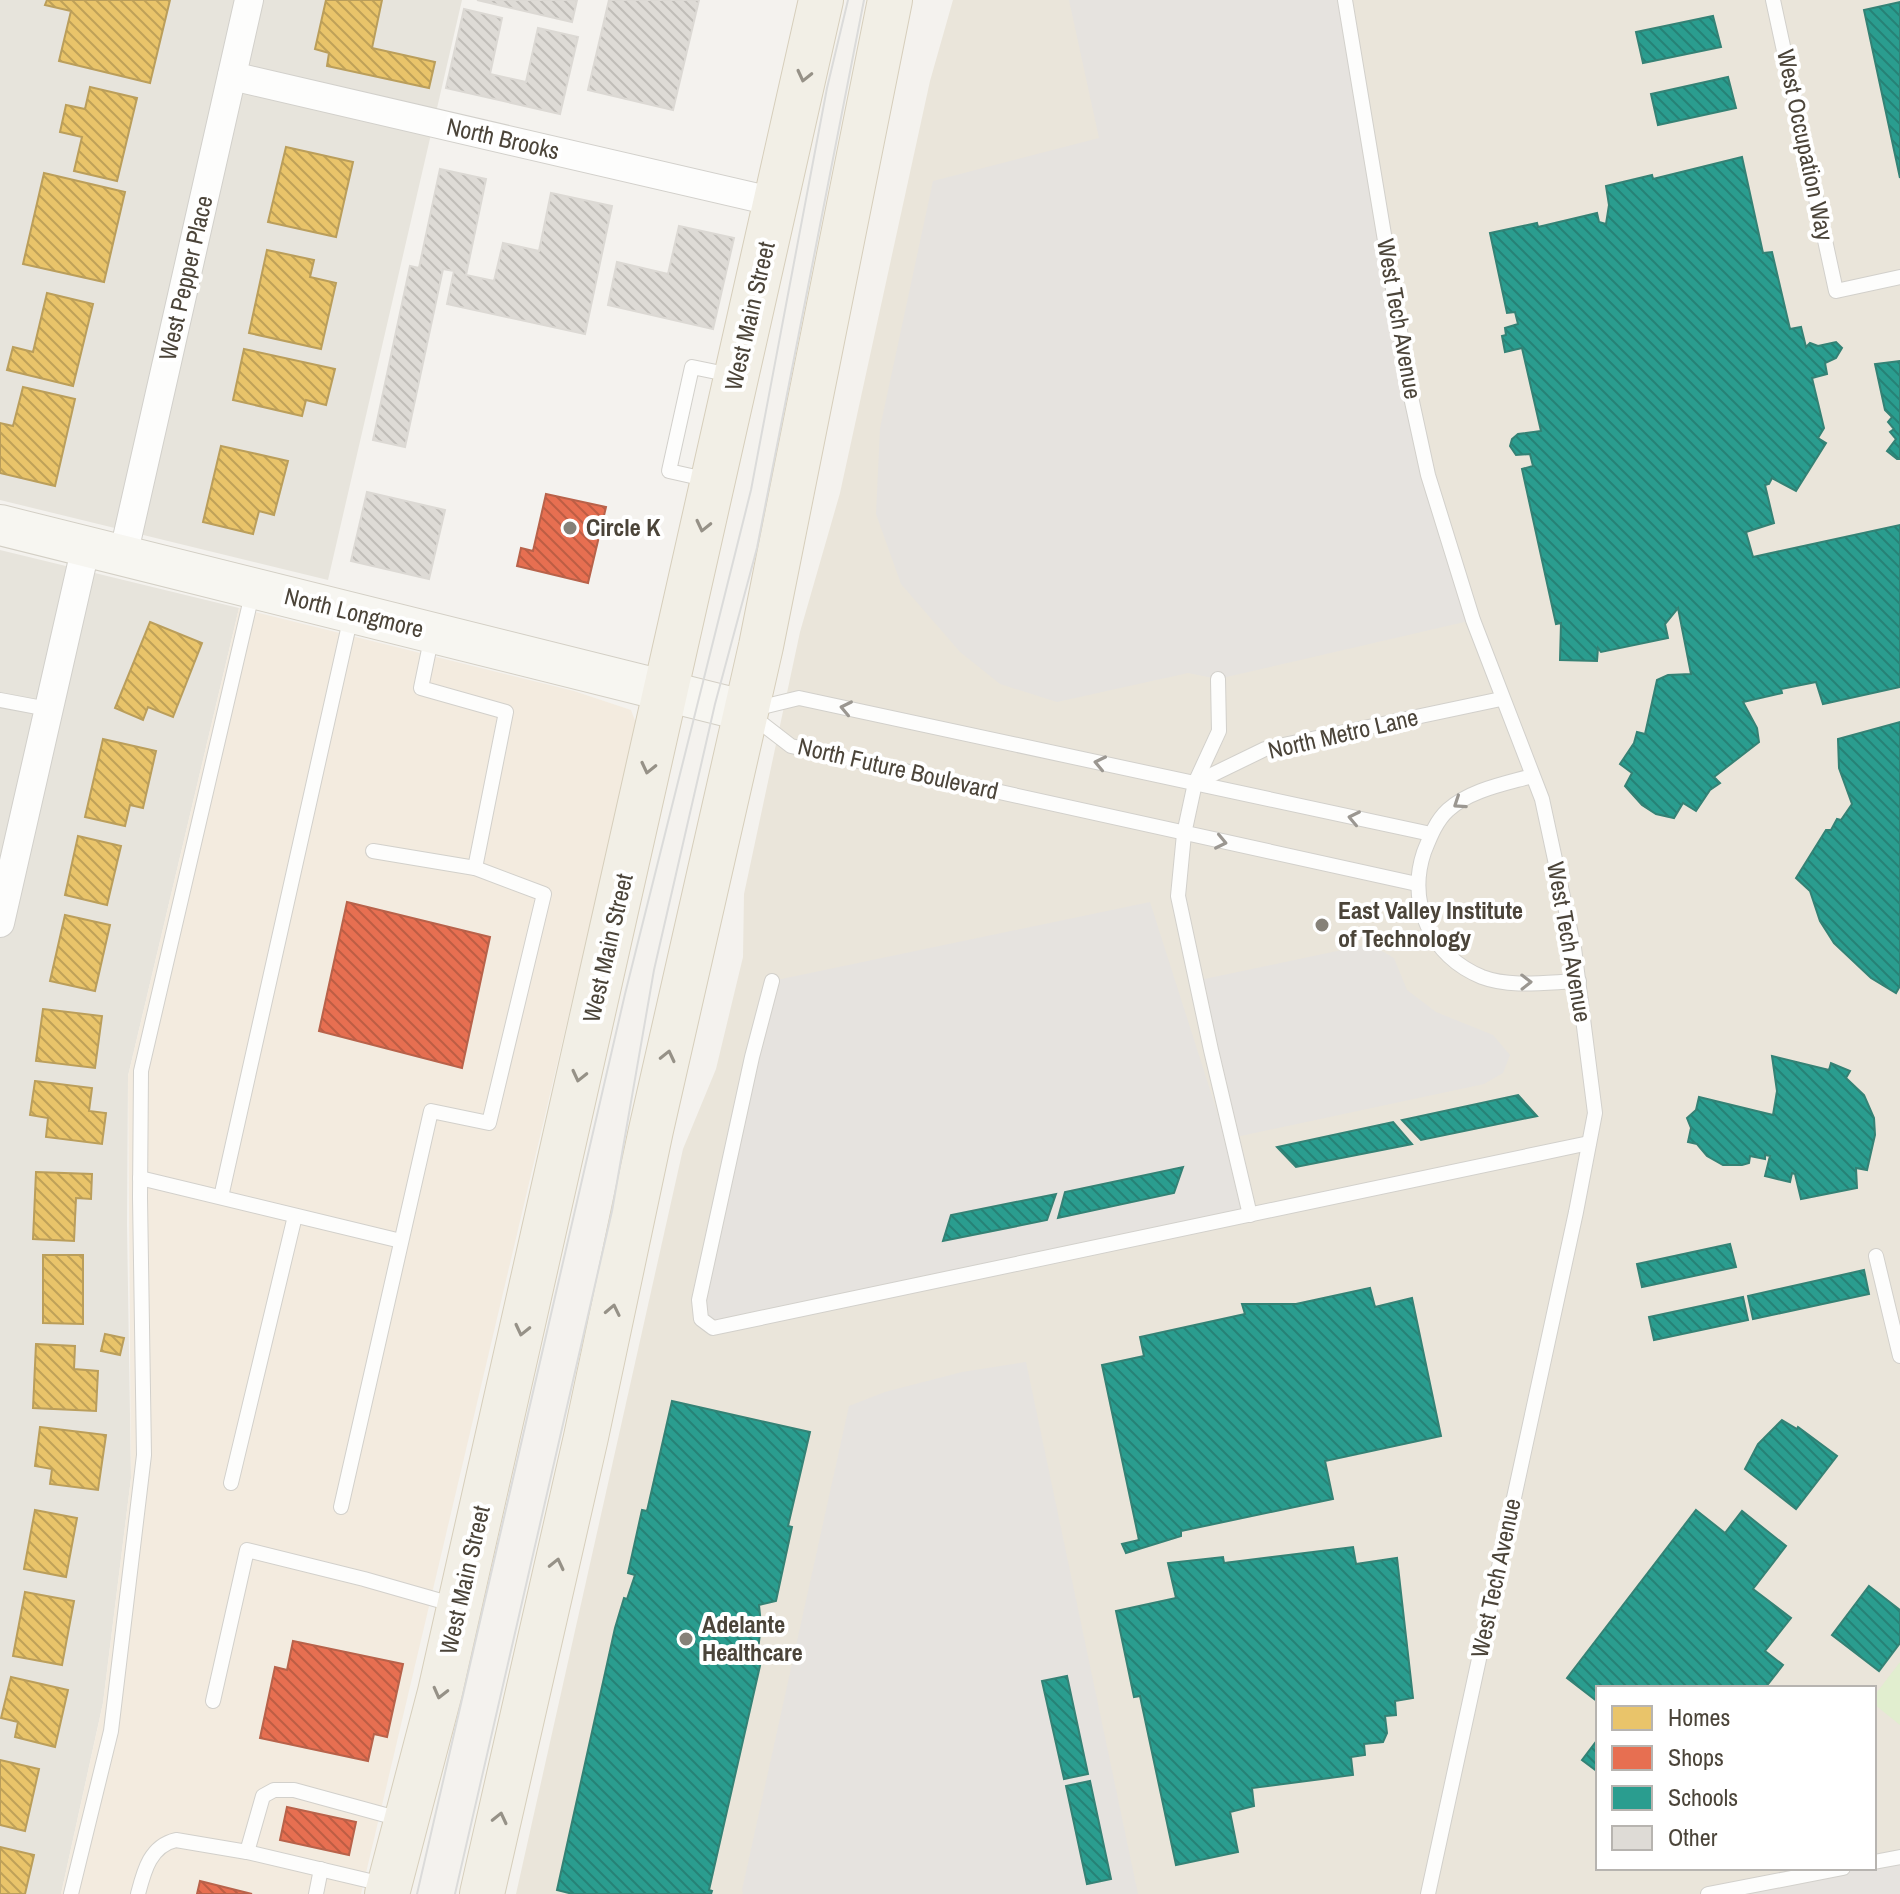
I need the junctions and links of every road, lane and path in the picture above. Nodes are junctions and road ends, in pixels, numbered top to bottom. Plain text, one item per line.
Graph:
1 (249, 0) edge
2 (821, 0) edge
3 (890, 0) edge
4 (1345, 0) edge
5 (1773, 0) edge
6 (232, 76) junction
7 (775, 202) junction
8 (1900, 277) edge
9 (736, 377) junction
10 (713, 481) junction
11 (0, 525) edge
12 (105, 551) junction
13 (253, 588) junction
14 (351, 612) junction
15 (432, 632) junction
16 (1218, 679) dead end
17 (666, 692) junction
18 (1501, 699) junction
19 (0, 700) edge
20 (726, 706) junction
21 (48, 709) junction
22 (1532, 776) junction
23 (1195, 783) junction
24 (1184, 834) junction
25 (1431, 834) junction
26 (373, 851) dead end
27 (475, 868) junction
28 (1417, 884) junction
29 (0, 923) edge
30 (772, 981) dead end
31 (1579, 981) junction
32 (1589, 1143) junction
33 (140, 1178) junction
34 (221, 1197) junction
35 (1250, 1215) junction
36 (295, 1216) junction
37 (401, 1241) junction
38 (1876, 1256) dead end
39 (1900, 1356) edge
40 (231, 1483) dead end
41 (341, 1507) dead end
42 (459, 1606) junction
43 (213, 1701) dead end
44 (406, 1821) junction
45 (247, 1852) junction
46 (1900, 1857) edge
47 (1876, 1862) edge
48 (321, 1869) junction
49 (1833, 1870) edge
50 (388, 1890) edge
51 (71, 1894) edge
52 (138, 1894) edge
53 (316, 1894) edge
54 (482, 1894) edge
55 (1428, 1894) edge
56 (1708, 1894) edge

1 - 6 street, West Pepper Place
2 -> 7 main road, West Main Street
3 - 20 main road
4 - 18 lane, West Tech Avenue
5 - 8 lane, West Occupation Way
6 - 7 street, North Brooks
6 - 12 street, West Pepper Place
7 - 9 main road, West Main Street
9 - 10 main road, West Main Street
9 - 10 lane
10 -> 17 main road, West Main Street
11 - 12 street, North Longmore
12 - 13 street, North Longmore
12 - 21 street, West Pepper Place
13 - 14 street, North Longmore
13 - 33 lane
14 - 15 street, North Longmore
14 - 34 lane
15 - 17 street, North Longmore
15 - 27 lane
16 - 23 lane
17 - 20 street, North Longmore
17 -> 42 main road, West Main Street
18 - 22 lane, West Tech Avenue
18 - 23 lane, North Metro Lane
19 - 21 lane
23 -> 20 lane, North Future Boulevard
20 - 24 lane, North Future Boulevard
54 -> 20 main road
21 - 29 street, West Pepper Place
22 -> 25 lane
22 - 31 lane, West Tech Avenue
23 - 24 lane
25 -> 23 lane, North Future Boulevard
24 -> 28 lane, North Future Boulevard
24 - 35 lane
25 - 28 lane
26 - 27 lane
27 - 37 lane
28 -> 31 lane
30 - 35 lane
31 - 32 lane, West Tech Avenue
32 - 35 lane
32 - 55 lane, West Tech Avenue
33 - 34 lane
33 - 51 lane
34 - 36 lane
36 - 37 lane
36 - 40 lane
37 - 41 lane
38 - 39 lane
42 - 43 lane
42 -> 44 main road, West Main Street
44 - 45 lane
44 - 50 main road, West Main Street
45 - 48 lane
45 - 52 lane
46 - 47 lane
48 - 50 lane
48 - 53 lane
49 - 56 lane

